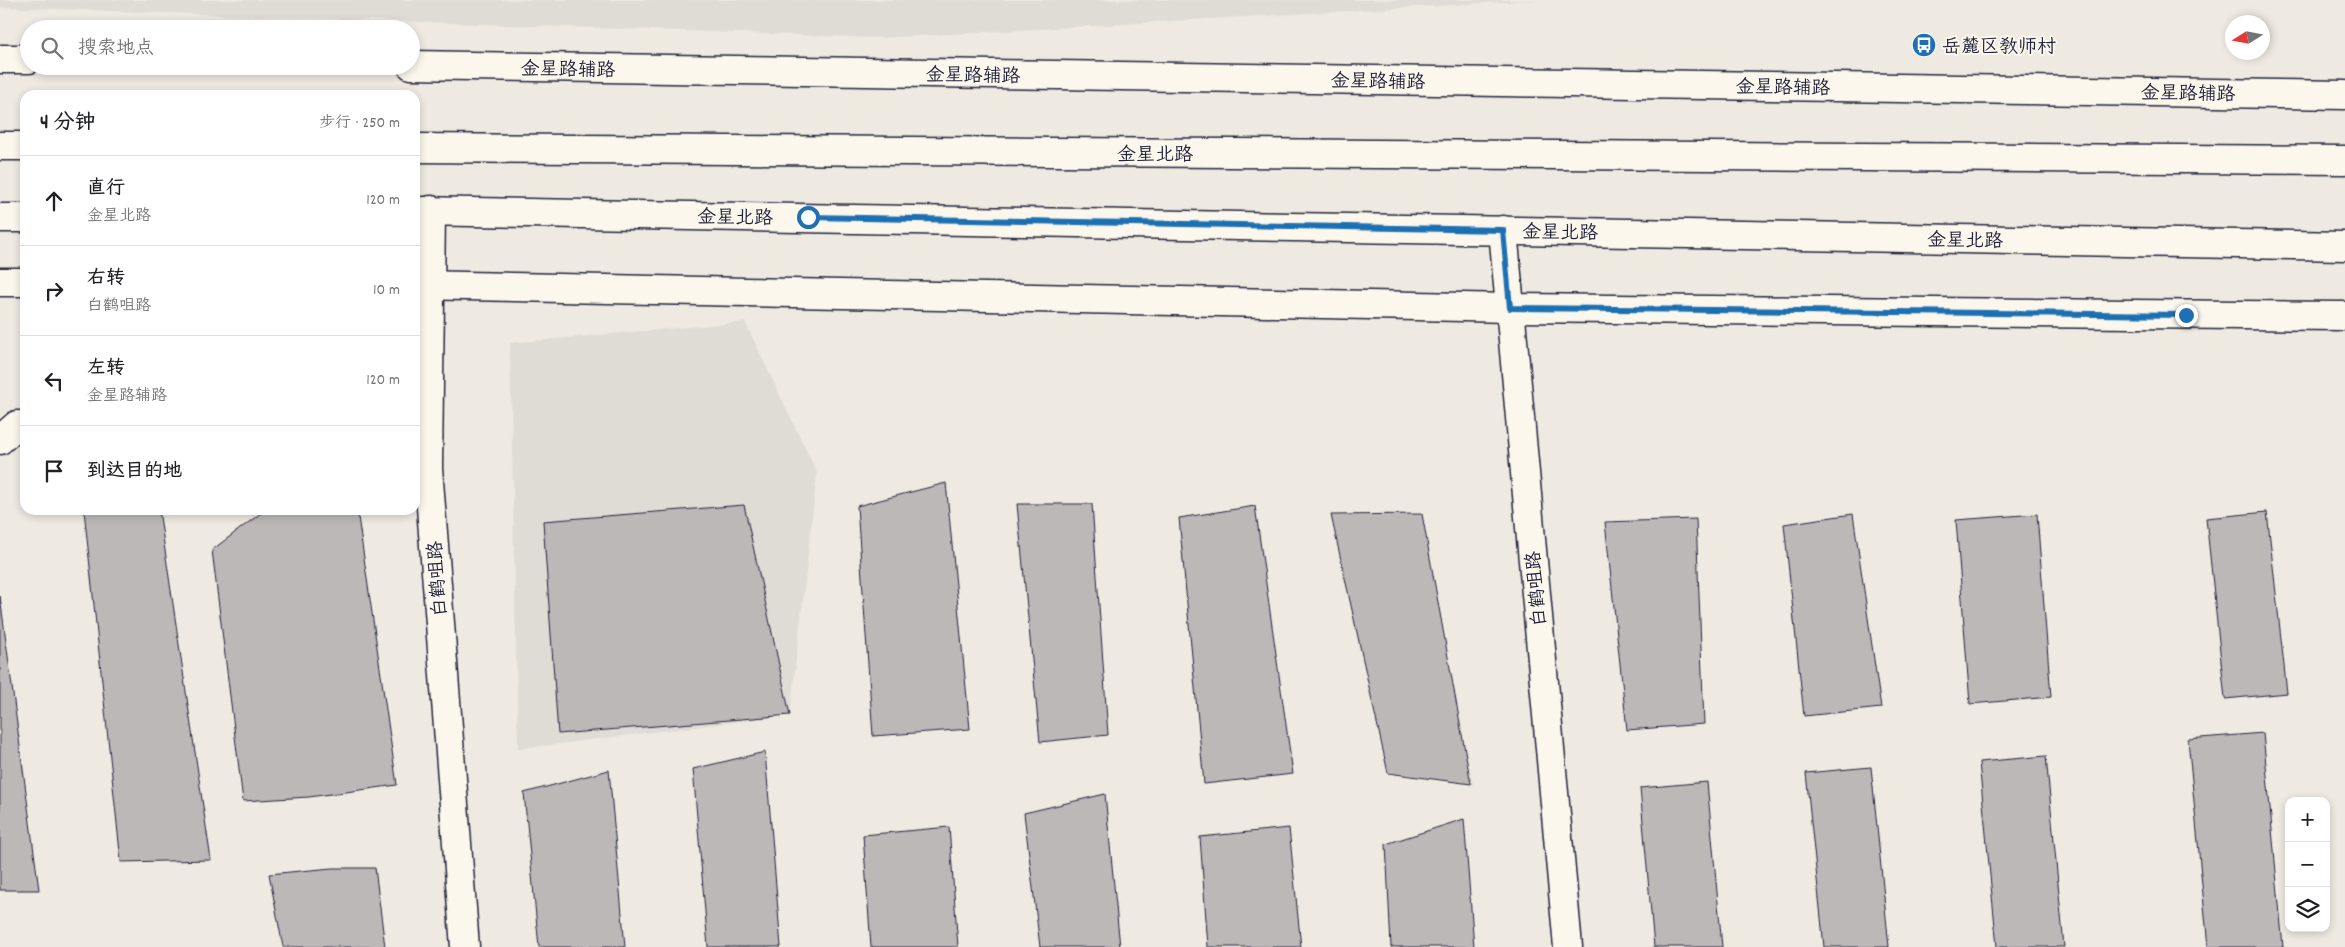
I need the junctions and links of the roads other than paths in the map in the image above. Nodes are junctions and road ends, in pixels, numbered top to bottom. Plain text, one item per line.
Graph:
1 (0, 59) edge
2 (20, 60) edge
3 (420, 65) edge
4 (2345, 95) edge
5 (0, 146) edge
6 (20, 146) edge
7 (420, 148) edge
8 (2345, 160) edge
9 (423, 210) edge
10 (0, 218) edge
11 (20, 218) edge
12 (1503, 230) junction
13 (2345, 246) edge
14 (0, 282) edge
15 (20, 282) edge
16 (423, 286) edge
17 (1510, 308) junction
18 (2345, 316) edge
19 (20, 426) edge
20 (0, 440) edge
21 (421, 467) edge
22 (464, 947) edge
23 (1568, 947) edge

1 - 2 street
3 - 4 street, 金星路辅路
5 - 6 street
7 - 8 street, 金星北路
9 - 12 street, 金星北路
9 - 16 street, 白鹤咀路
10 - 11 street
12 - 13 street, 金星北路
12 - 17 street, 白鹤咀路
14 - 15 street
16 - 17 street
16 - 21 street, 白鹤咀路
17 - 18 street
17 - 23 street, 白鹤咀路
19 - 20 street
21 - 22 street, 白鹤咀路

